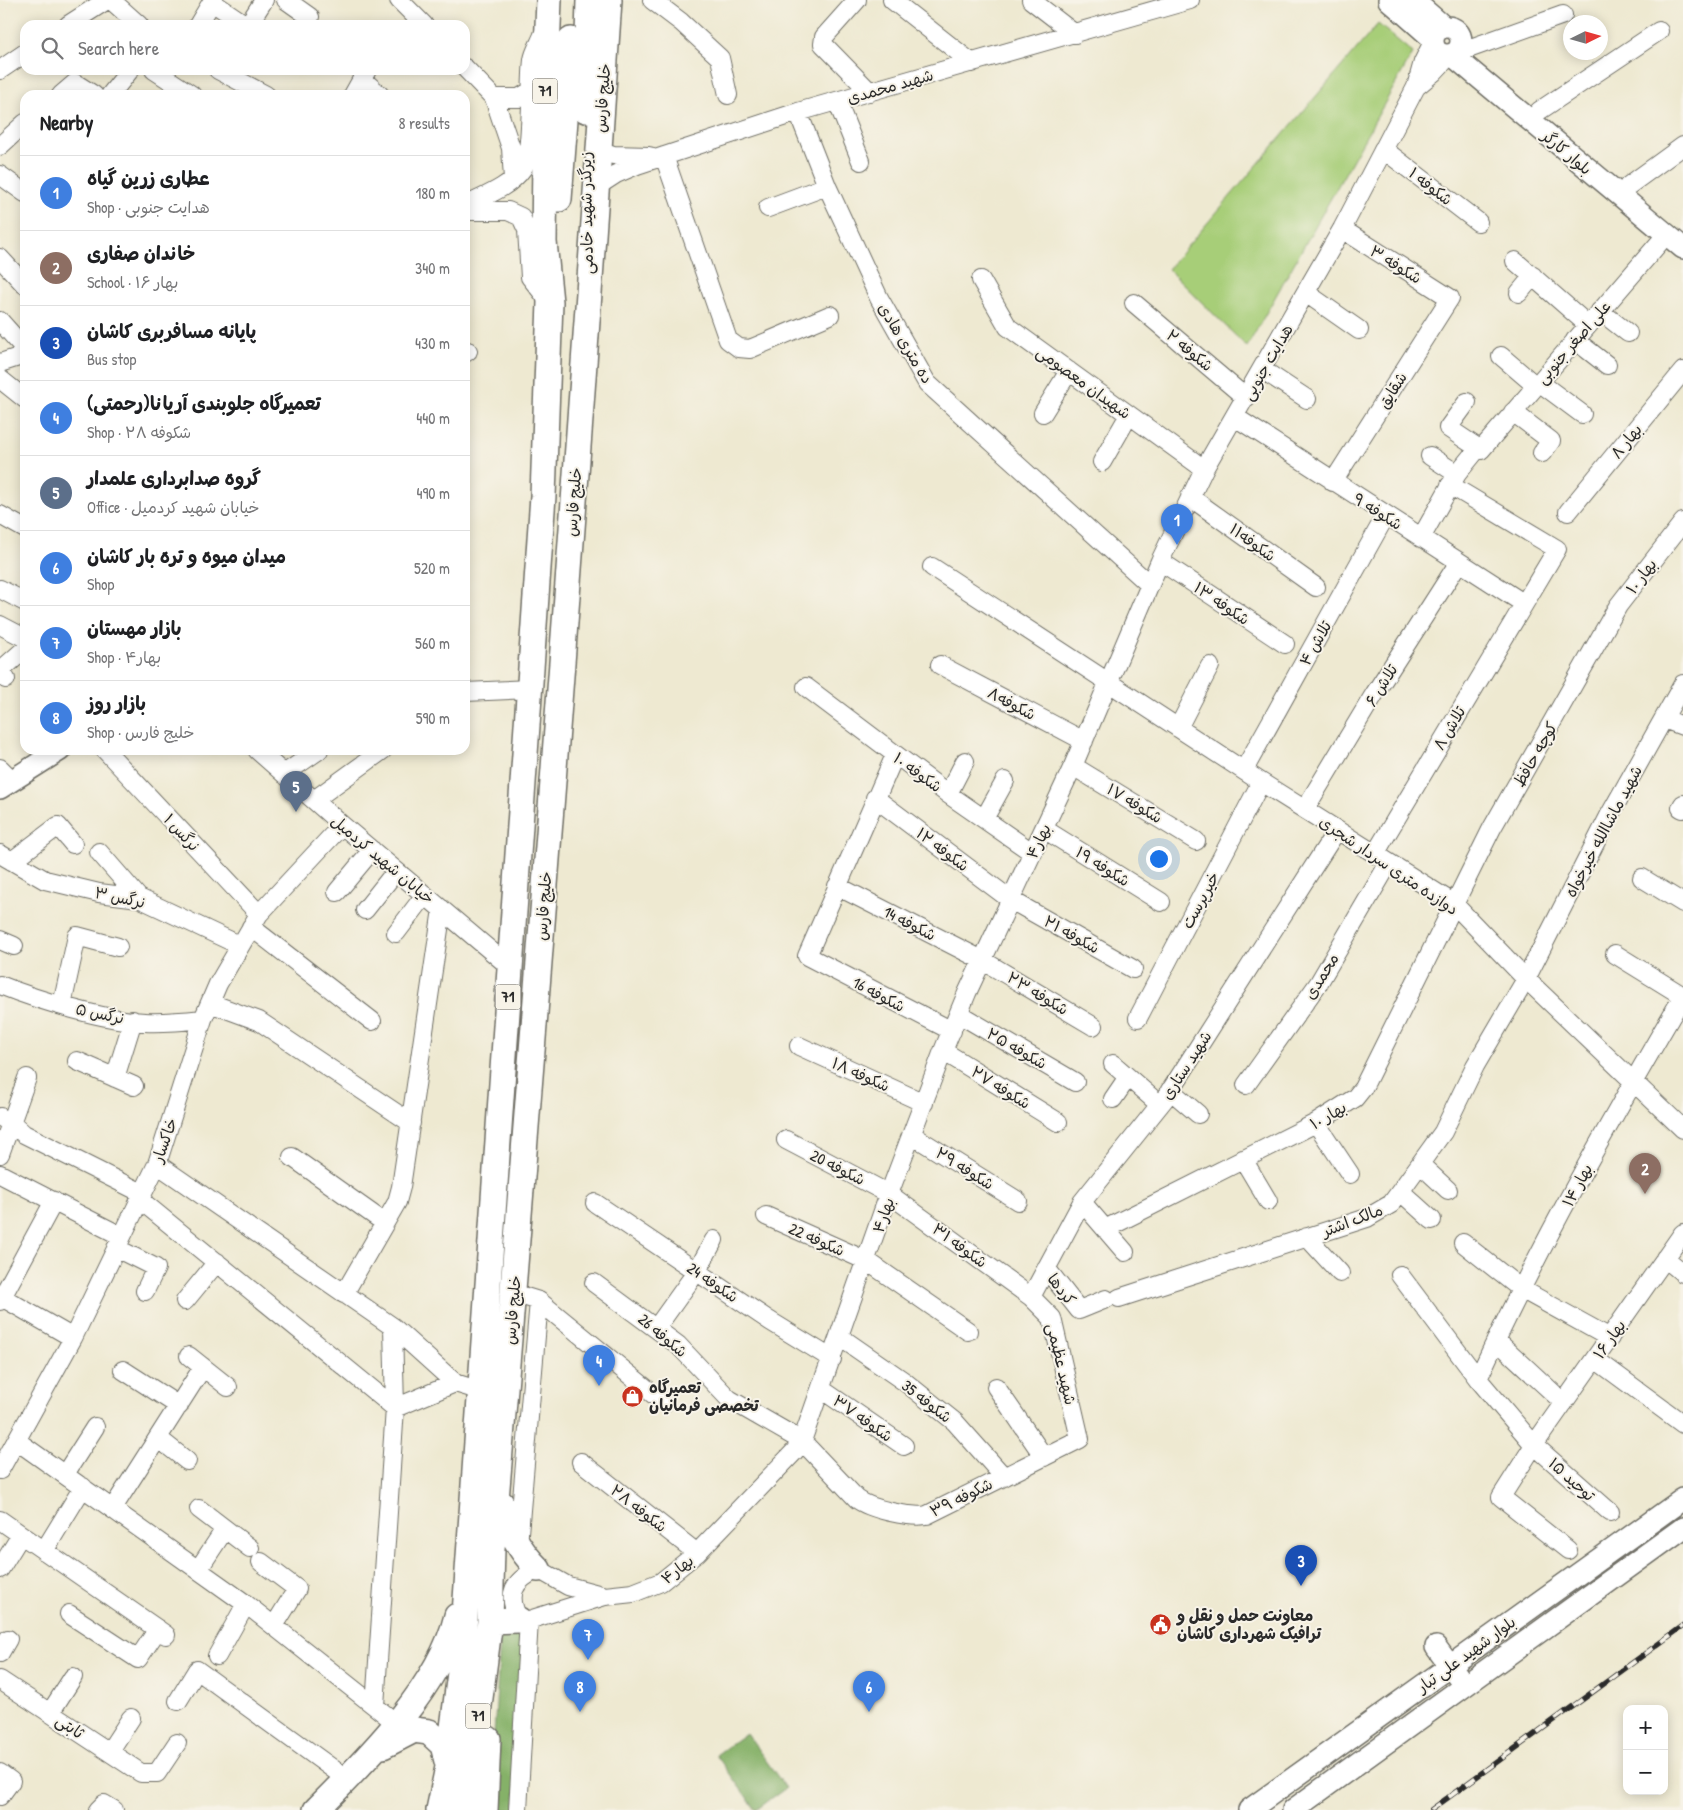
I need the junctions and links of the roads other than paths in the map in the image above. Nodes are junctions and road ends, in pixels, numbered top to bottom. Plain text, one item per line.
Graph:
1 (107, 0) edge
2 (111, 0) edge
3 (264, 0) edge
4 (286, 0) edge
5 (399, 0) edge
6 (573, 0) edge
7 (589, 0) edge
8 (609, 0) edge
9 (652, 0) edge
10 (857, 0) edge
11 (892, 0) edge
12 (1031, 0) edge
13 (1190, 0) edge
14 (1389, 0) edge
15 (1412, 0) edge
16 (212, 1) edge
17 (1164, 3) edge
18 (549, 12) edge
19 (1562, 15) dead end
20 (310, 17) dead end
21 (76, 20) edge
22 (133, 20) edge
23 (201, 20) edge
24 (240, 20) edge
25 (250, 20) edge
26 (419, 20) edge
27 (1659, 32) dead end
28 (1075, 34) junction
29 (1448, 45) junction
30 (20, 56) edge
31 (972, 63) junction
32 (0, 70) edge
33 (470, 73) edge
34 (126, 75) edge
35 (162, 75) edge
36 (228, 75) edge
37 (365, 75) edge
38 (67, 90) edge
39 (86, 90) edge
40 (114, 90) edge
41 (184, 90) edge
42 (256, 90) edge
43 (356, 90) edge
44 (376, 90) edge
45 (532, 91) junction
46 (870, 92) junction
47 (728, 95) dead end
48 (494, 98) junction
49 (838, 101) junction
50 (1539, 110) junction
51 (798, 112) junction
52 (20, 128) edge
53 (0, 146) edge
54 (1683, 146) edge
55 (1383, 149) junction
56 (599, 150) junction
57 (664, 156) junction
58 (861, 161) dead end
59 (0, 176) edge
60 (513, 179) junction
61 (596, 186) junction
62 (827, 186) junction
63 (1628, 186) junction
64 (20, 190) edge
65 (470, 204) edge
66 (768, 208) dead end
67 (470, 211) edge
68 (1478, 222) dead end
69 (1342, 230) junction
70 (1674, 233) edge
71 (1683, 248) edge
72 (0, 258) edge
73 (1515, 261) dead end
74 (1533, 276) junction
75 (20, 280) edge
76 (981, 280) dead end
77 (1306, 293) junction
78 (1519, 293) dead end
79 (1450, 298) joint
80 (550, 302) junction
81 (1134, 302) dead end
82 (589, 305) junction
83 (1600, 311) junction
84 (830, 315) dead end
85 (0, 321) edge
86 (1588, 325) junction
87 (1360, 330) dead end
88 (1628, 333) dead end
89 (1575, 340) junction
90 (20, 343) edge
91 (1501, 356) dead end
92 (20, 357) edge
93 (0, 363) edge
94 (1607, 365) dead end
95 (1263, 370) junction
96 (1069, 371) junction
97 (1683, 371) edge
98 (0, 378) edge
99 (1538, 384) junction
100 (20, 395) edge
101 (1246, 398) junction
102 (1307, 399) dead end
103 (1467, 402) dead end
104 (1513, 412) junction
105 (1042, 413) dead end
106 (1582, 414) dead end
107 (1129, 415) junction
108 (1235, 417) junction
109 (1477, 451) junction
110 (1542, 453) dead end
111 (1430, 456) dead end
112 (1102, 462) dead end
113 (1204, 469) junction
114 (1453, 480) junction
115 (1333, 482) junction
116 (1190, 497) junction
117 (1568, 512) dead end
118 (0, 514) edge
119 (1386, 515) junction
120 (1683, 522) edge
121 (20, 526) edge
122 (1421, 538) junction
123 (1160, 561) junction
124 (1460, 562) junction
125 (932, 567) dead end
126 (1150, 585) junction
127 (1316, 587) dead end
128 (0, 589) edge
129 (20, 599) edge
130 (1523, 602) junction
131 (1618, 606) joint
132 (0, 625) edge
133 (20, 635) edge
134 (1285, 644) dead end
135 (20, 655) edge
136 (940, 666) dead end
137 (1210, 666) dead end
138 (3, 675) edge
139 (1107, 682) junction
140 (1683, 684) edge
141 (806, 688) dead end
142 (530, 689) junction
143 (470, 692) edge
144 (1664, 719) junction
145 (1683, 726) edge
146 (1178, 728) junction
147 (1084, 740) junction
148 (895, 754) junction
149 (50, 755) edge
150 (109, 755) edge
151 (263, 755) edge
152 (312, 755) edge
153 (376, 755) edge
154 (966, 761) dead end
155 (1073, 766) junction
156 (1244, 770) junction
157 (284, 774) junction
158 (4, 779) edge
159 (1005, 781) dead end
160 (1261, 782) junction
161 (948, 794) junction
162 (875, 798) junction
163 (314, 800) junction
164 (1683, 804) edge
165 (1305, 809) junction
166 (1683, 809) edge
167 (984, 819) junction
168 (342, 825) junction
169 (1044, 829) junction
170 (1337, 830) junction
171 (1196, 841) dead end
172 (73, 844) dead end
173 (372, 850) junction
174 (99, 852) dead end
175 (1033, 853) junction
176 (6, 858) edge
177 (1382, 859) junction
178 (396, 871) junction
179 (1642, 878) dead end
180 (838, 886) junction
181 (337, 892) dead end
182 (425, 895) junction
183 (139, 898) junction
184 (1011, 900) junction
185 (1161, 902) dead end
186 (1453, 903) junction
187 (1683, 903) edge
188 (442, 909) junction
189 (365, 910) dead end
190 (255, 920) junction
191 (396, 933) dead end
192 (239, 945) junction
193 (118, 947) dead end
194 (1615, 954) dead end
195 (982, 960) junction
196 (510, 967) junction
197 (1133, 968) dead end
198 (1526, 979) junction
199 (0, 985) edge
200 (1683, 996) edge
201 (62, 1005) junction
202 (207, 1011) junction
203 (959, 1014) junction
204 (1138, 1018) dead end
205 (133, 1020) junction
206 (372, 1021) dead end
207 (1093, 1026) dead end
208 (952, 1031) junction
209 (799, 1046) dead end
210 (943, 1051) junction
211 (77, 1061) dead end
212 (1114, 1064) dead end
213 (1128, 1077) junction
214 (27, 1078) dead end
215 (115, 1078) junction
216 (1075, 1082) dead end
217 (1632, 1082) junction
218 (1246, 1085) dead end
219 (134, 1086) dead end
220 (1170, 1090) junction
221 (1113, 1099) dead end
222 (924, 1103) junction
223 (1160, 1105) junction
224 (1198, 1114) dead end
225 (6, 1120) edge
226 (1058, 1122) dead end
227 (410, 1123) junction
228 (1316, 1123) junction
229 (1683, 1129) edge
230 (912, 1135) junction
231 (786, 1140) dead end
232 (0, 1154) edge
233 (292, 1157) dead end
234 (1243, 1159) junction
235 (157, 1164) junction
236 (1421, 1165) junction
237 (0, 1174) edge
238 (1350, 1174) dead end
239 (1448, 1190) dead end
240 (1401, 1192) junction
241 (890, 1194) junction
242 (141, 1196) junction
243 (1018, 1201) dead end
244 (1268, 1201) dead end
245 (54, 1202) junction
246 (1082, 1202) junction
247 (595, 1203) dead end
248 (766, 1216) dead end
249 (1432, 1220) dead end
250 (385, 1223) junction
251 (1105, 1229) junction
252 (1683, 1233) edge
253 (1307, 1237) junction
254 (714, 1240) dead end
255 (118, 1242) junction
256 (1464, 1244) dead end
257 (1125, 1252) dead end
258 (1666, 1258) junction
259 (867, 1261) junction
260 (216, 1262) junction
261 (1046, 1268) junction
262 (697, 1271) junction
263 (1340, 1273) dead end
264 (1683, 1273) edge
265 (1400, 1275) dead end
266 (594, 1283) dead end
267 (1521, 1289) junction
268 (145, 1291) dead end
269 (513, 1293) junction
270 (344, 1294) junction
271 (1031, 1297) junction
272 (1, 1298) edge
273 (1113, 1299) joint
274 (539, 1300) junction
275 (185, 1301) dead end
276 (393, 1327) junction
277 (657, 1327) junction
278 (968, 1331) dead end
279 (840, 1337) junction
280 (74, 1338) junction
281 (1610, 1338) junction
282 (1496, 1340) junction
283 (189, 1356) dead end
284 (832, 1359) junction
285 (1595, 1359) junction
286 (203, 1367) junction
287 (123, 1370) dead end
288 (1478, 1379) junction
289 (455, 1383) junction
290 (228, 1387) dead end
291 (996, 1387) dead end
292 (821, 1389) junction
293 (481, 1391) junction
294 (1564, 1403) junction
295 (664, 1404) dead end
296 (179, 1406) junction
297 (395, 1408) junction
298 (1683, 1424) edge
299 (95, 1427) dead end
300 (158, 1438) junction
301 (1080, 1439) joint
302 (17, 1441) junction
303 (802, 1441) junction
304 (1534, 1445) junction
305 (904, 1446) dead end
306 (1044, 1456) junction
307 (187, 1461) dead end
308 (581, 1462) dead end
309 (1, 1466) edge
310 (498, 1473) junction
311 (65, 1474) junction
312 (1004, 1477) junction
313 (83, 1486) junction
314 (1683, 1499) edge
315 (113, 1508) junction
316 (199, 1509) dead end
317 (1610, 1512) dead end
318 (0, 1520) edge
319 (1683, 1528) edge
320 (225, 1529) junction
321 (21, 1535) junction
322 (518, 1545) junction
323 (470, 1547) junction
324 (250, 1548) dead end
325 (1568, 1550) dead end
326 (44, 1551) junction
327 (697, 1554) junction
328 (261, 1562) dead end
329 (0, 1569) edge
330 (198, 1570) junction
331 (538, 1570) junction
332 (605, 1596) junction
333 (246, 1604) junction
334 (69, 1614) dead end
335 (524, 1620) junction
336 (490, 1622) junction
337 (274, 1626) junction
338 (1436, 1647) dead end
339 (217, 1656) dead end
340 (1450, 1666) junction
341 (73, 1677) dead end
342 (0, 1680) edge
343 (1464, 1685) junction
344 (178, 1701) dead end
345 (375, 1706) junction
346 (50, 1713) junction
347 (131, 1718) dead end
348 (396, 1723) junction
349 (177, 1743) dead end
350 (109, 1752) junction
351 (370, 1754) junction
352 (448, 1766) junction
353 (0, 1773) edge
354 (347, 1779) junction
355 (0, 1796) edge
356 (316, 1810) edge
357 (439, 1810) edge
358 (460, 1810) edge
359 (485, 1810) edge
360 (518, 1810) edge
361 (1249, 1810) edge
362 (1293, 1810) edge

1 - 21 street
2 - 22 street
3 - 25 street
4 - 20 street
5 - 26 street
6 - 80 highway, زیرگذر شهید خادمی
7 - 82 highway, زیرگذر شهید خادمی
8 - 56 highway, خلیج فارس / 71
9 - 47 street
10 - 46 street
11 - 31 street
12 - 28 street
13 - 17 street, شهید محمدی
14 - 29 main road, بلوار کارگر
15 - 29 main road, بلوار کارگر
16 - 23 street
16 - 24 street
17 - 28 street, شهید محمدی
18 - 45 street
18 - 80 highway, خلیج فارس / 71
19 - 29 street
27 - 50 street
28 - 31 street, شهید محمدی
29 - 50 main road, بلوار کارگر
29 - 55 street, هدایت جنوبی
29 - 70 main road, بلوار کارگر
30 - 32 street
31 - 46 street, شهید محمدی
33 - 48 street
34 - 40 street
35 - 41 street
36 - 42 street
37 - 43 street
37 - 44 street
38 - 39 street
45 - 48 street
45 - 60 street
46 - 49 street, شهید محمدی
48 - 60 street
49 - 51 street, شهید محمدی
49 - 58 street
50 - 63 main road, بلوار کارگر
51 - 57 street, شهید محمدی
51 - 62 street, ده متری هادی
52 - 53 street
54 - 63 street
55 - 68 street, شکوفه ۱
55 - 69 street, هدایت جنوبی
56 - 57 street
56 - 61 highway, خلیج فارس / 71
57 - 61 street, شهید محمدی
57 - 84 street
59 - 64 street
60 - 65 street
61 - 82 highway, خلیج فارس / 71
62 - 66 street
62 - 126 street, ده متری هادی
63 - 70 main road, بلوار کارگر
67 - 80 street
69 - 77 street, هدایت جنوبی
69 - 79 street, شکوفه ۳
70 - 71 main road, بلوار کارگر
70 - 83 street, علی اصغر جنوبی
72 - 75 street
73 - 74 street
74 - 78 street
74 - 86 street
76 - 96 street, شهیدان معصومی
77 - 87 street
77 - 95 street, هدایت جنوبی
79 - 115 street, شقایق
80 - 142 highway, خلیج فارس / 71
81 - 101 street, شکوفه ۲
82 - 269 highway, خلیج فارس / 71
83 - 86 street, علی اصغر جنوبی
83 - 88 street
85 - 90 street
86 - 89 street, علی اصغر جنوبی
89 - 94 street
89 - 99 street, علی اصغر جنوبی
91 - 99 street
92 - 93 street
95 - 101 street, هدایت جنوبی
95 - 102 street
96 - 105 street
96 - 107 street, شهیدان معصومی
97 - 117 street, بهار ۸
98 - 100 street
99 - 104 street, علی اصغر جنوبی
99 - 106 street
101 - 108 street, هدایت جنوبی
103 - 109 street
104 - 109 street, علی اصغر جنوبی
104 - 110 street
107 - 112 street
107 - 113 street, شهیدان معصومی
108 - 113 street, هدایت جنوبی
108 - 115 street, شکوفه ۹
109 - 114 street, علی اصغر جنوبی
111 - 114 street
113 - 116 street, هدایت جنوبی
114 - 122 street, علی اصغر جنوبی
114 - 130 street, تلاش ۸
115 - 119 street, شکوفه ۹
116 - 123 street, هدایت جنوبی
116 - 127 street, شکوفه۱۱
118 - 121 street
119 - 122 street, شکوفه ۹
119 - 156 street, تلاش ۴
120 - 131 street, بهار ۱۰
122 - 124 street, شکوفه ۹
123 - 126 street, هدایت جنوبی
123 - 134 street, شکوفه ۱۳
124 - 130 street, شکوفه ۹
124 - 165 street, تلاش ۶
125 - 139 street
126 - 139 street, هدایت جنوبی
128 - 129 street
130 - 177 street, تلاش ۸
131 - 186 street, کوچه حافظ
132 - 133 street
135 - 138 street
136 - 147 street, شکوفه۸
137 - 146 street
139 - 146 street, دوازده متری سردار شجری
139 - 147 street, بهار۴
140 - 144 street, شهید ماشاالله خیرخواه
141 - 148 street, شکوفه ۱۰
142 - 143 street
142 - 196 highway, خلیج فارس / 71
144 - 145 street
144 - 198 street, شهید ماشاالله خیرخواه
146 - 156 street, دوازده متری سردار شجری
147 - 155 street, بهار۴
148 - 161 street, شکوفه ۱۰
148 - 162 street
149 - 158 main road
150 - 190 street, نرگس ۱
151 - 157 street, خیابان شهید کردمیل
152 - 157 street
153 - 163 street
154 - 161 street
155 - 169 street, بهار۴
155 - 171 street, شکوفه ۱۷
156 - 160 street, دوازده متری سردار شجری
157 - 163 street, خیابان شهید کردمیل
159 - 167 street
160 - 165 street, دوازده متری سردار شجری
160 - 204 street, خیرپرست
161 - 167 street, شکوفه ۱۰
162 - 180 street
162 - 184 street, شکوفه ۱۲
163 - 168 street, خیابان شهید کردمیل
164 - 166 street
165 - 170 street, دوازده متری سردار شجری
167 - 175 street, شکوفه ۱۰
168 - 173 street, خیابان شهید کردمیل
168 - 190 street, خاکسار
169 - 175 street, بهار۴
169 - 185 street, شکوفه ۱۹
170 - 177 street, دوازده متری سردار شجری
170 - 220 street, شهید ستاری
172 - 176 street
173 - 178 street, خیابان شهید کردمیل
173 - 181 street
174 - 183 street
175 - 184 street, بهار۴
176 - 183 street, نرگس ۳
177 - 186 street, دوازده متری سردار شجری
177 - 218 street, محمدی
178 - 182 street, خیابان شهید کردمیل
178 - 189 street
179 - 187 street
180 - 195 street, شکوفه 14
180 - 208 street, شکوفه 16
182 - 188 street, خیابان شهید کردمیل
182 - 191 street
183 - 192 street, نرگس ۳
184 - 195 street, بهار۴
184 - 197 street, شکوفه ۲۱
186 - 198 street, دوازده متری سردار شجری
186 - 228 street, بهار ۱۰
188 - 196 street, خیابان شهید کردمیل
188 - 227 street
190 - 192 street, خاکسار
190 - 206 street, نرگس ۱
192 - 202 street, خاکسار
193 - 201 street
194 - 200 street
195 - 203 street, بهار۴
195 - 207 street, شکوفه ۲۳
196 - 293 highway, خلیج فارس / 71
198 - 217 street, دوازده متری سردار شجری
198 - 236 street, مالک اشتر
199 - 201 street, نرگس ۵
200 - 217 street, بهار ۱۴
201 - 205 street, نرگس ۵
202 - 205 street, نرگس ۵
202 - 227 street
202 - 235 street, خاکسار
203 - 208 street, بهار۴
203 - 216 street, شکوفه ۲۵
205 - 215 street
208 - 210 street, بهار۴
209 - 222 street, شکوفه ۱۸
210 - 222 street, بهار۴
210 - 226 street, شکوفه ۲۷
211 - 215 street
212 - 213 street
213 - 221 street
213 - 223 street
214 - 225 street
215 - 219 street
217 - 229 street, دوازده متری سردار شجری
217 - 267 street, بهار ۱۴
220 - 223 street, شهید ستاری
220 - 224 street
222 - 230 street, بهار۴
223 - 246 street, شهید ستاری
225 - 232 street
225 - 242 street
227 - 250 street
228 - 234 street, بهار ۱۰
228 - 238 street
230 - 241 street, بهار۴
230 - 243 street, شکوفه ۲۹
231 - 241 street, شکوفه 20
233 - 250 street
234 - 244 street
234 - 251 street, بهار ۱۰
235 - 242 street, خاکسار
235 - 270 street
236 - 239 street
236 - 240 street, مالک اشتر
237 - 245 street
240 - 249 street
240 - 253 street, مالک اشتر
241 - 259 street, بهار۴
241 - 271 street, شکوفه ۳۱
242 - 255 street, خاکسار
242 - 260 street
245 - 255 street
245 - 272 street
246 - 251 street
246 - 261 street, شهید ستاری
247 - 262 street, شکوفه 24
248 - 259 street, شکوفه 22
250 - 270 street
251 - 257 street
252 - 258 street, بهار ۱۶
253 - 263 street
253 - 273 street, مالک اشتر
254 - 262 street
255 - 268 street
255 - 280 street, خاکسار
256 - 267 street
258 - 264 street
258 - 281 street, بهار ۱۶
259 - 278 street, شکوفه 22
259 - 279 street, بهار۴
260 - 275 street
260 - 297 street
261 - 271 street, شهید ستاری
261 - 273 street, کردها
262 - 277 street
262 - 284 street, شکوفه 24
265 - 288 street, توحید ۱۵
266 - 277 street, شکوفه 26
267 - 281 street
267 - 282 street, بهار ۱۴
269 - 274 street
269 - 310 highway, خلیج فارس / 71
270 - 276 street
271 - 301 street, شهید عظیمی
272 - 280 street
274 - 295 street
274 - 322 street
276 - 289 street
276 - 297 street
277 - 303 street, شکوفه 26
279 - 284 street, بهار۴
279 - 312 street, شکوفه 35
280 - 302 street, خاکسار
281 - 285 street, بهار ۱۶
282 - 288 street, بهار ۱۴
282 - 294 street
283 - 286 street
284 - 292 street, بهار۴
285 - 294 street, بهار ۱۶
285 - 298 street
286 - 290 street
286 - 296 street
287 - 296 street
288 - 304 street, توحید ۱۵
289 - 293 street
289 - 297 street
291 - 306 street
292 - 303 street, بهار۴
292 - 305 street, شکوفه ۳۷
293 - 323 highway, خلیج فارس / 71
294 - 304 street, بهار ۱۶
296 - 300 street
297 - 345 street
299 - 311 street
300 - 307 street
300 - 315 street
301 - 306 street, شکوفه ۳۹
302 - 309 street, خاکسار
302 - 311 street
303 - 312 street, شکوفه ۳۹
303 - 327 street, بهار۴
304 - 317 street, توحید ۱۵
304 - 325 street, بهار ۱۶
306 - 312 street, شکوفه ۳۹
308 - 327 street, شکوفه ۲۸
310 - 322 highway
310 - 336 highway, خلیج فارس / 71
311 - 313 street
313 - 315 street
313 - 326 street
314 - 340 main road, بلوار شهید علی تبار
315 - 330 street
316 - 320 street
318 - 321 street
319 - 343 main road, بلوار شهید علی تبار
320 - 324 street
320 - 330 street
321 - 326 street
321 - 329 street
322 - 331 highway
323 - 348 highway
323 - 352 highway, خلیج فارس / 71
326 - 334 street
327 - 332 street, بهار۴
328 - 337 street
330 - 333 street
331 - 332 street
331 - 335 street
332 - 335 street, بهار۴
333 - 337 street
333 - 339 street
335 - 336 highway
335 - 360 street
336 - 358 highway, خلیج فارس / 71
336 - 359 highway
337 - 345 street
338 - 340 main road
340 - 343 main road
340 - 361 main road, بلوار شهید علی تبار
341 - 346 street
342 - 346 street, ثابتی
343 - 362 main road, بلوار شهید علی تبار
344 - 354 street
345 - 348 street
346 - 350 street, ثابتی
347 - 350 street
348 - 351 highway
349 - 350 street, ثابتی
351 - 352 highway
351 - 354 highway
352 - 357 highway, خلیج فارس / 71
353 - 355 street
354 - 356 highway

